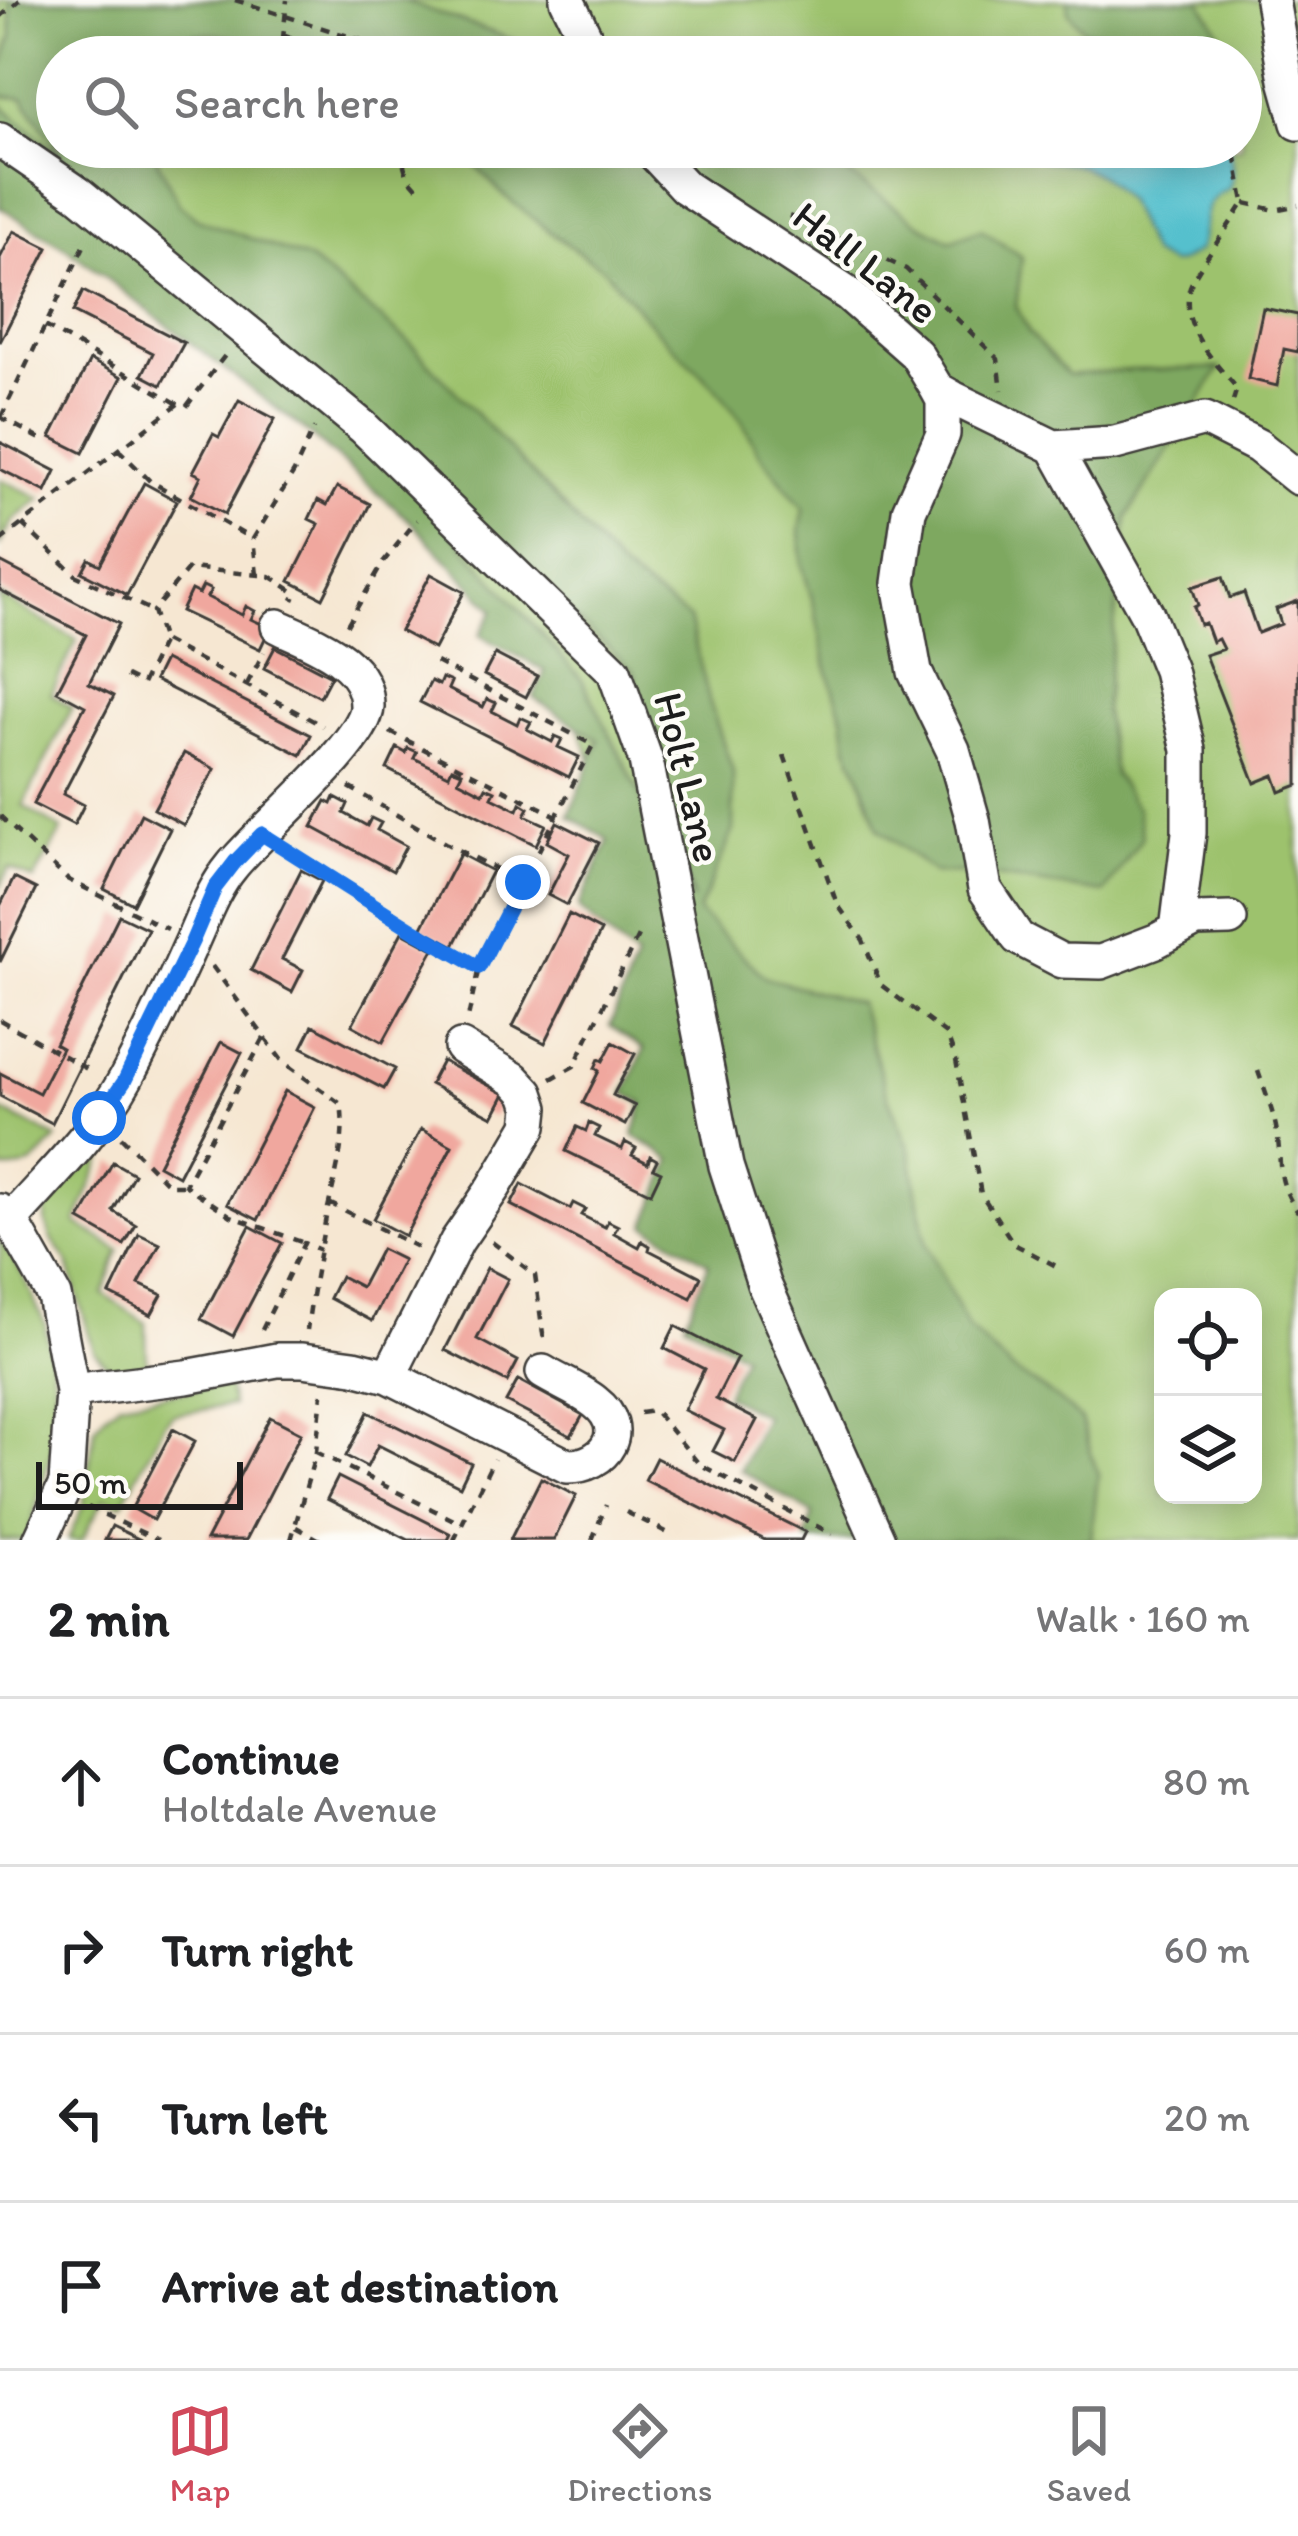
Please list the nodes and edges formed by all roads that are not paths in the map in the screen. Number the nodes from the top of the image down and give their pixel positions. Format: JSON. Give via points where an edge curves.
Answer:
{"nodes":[{"id":1,"x":567,"y":0,"type":"edge"},
{"id":2,"x":1272,"y":0,"type":"edge"},
{"id":3,"x":585,"y":36,"type":"edge"},
{"id":4,"x":1298,"y":123,"type":"edge"},
{"id":5,"x":0,"y":140,"type":"edge"},
{"id":6,"x":36,"y":165,"type":"edge"},
{"id":7,"x":41,"y":168,"type":"edge"},
{"id":8,"x":668,"y":168,"type":"edge"},
{"id":9,"x":937,"y":389,"type":"junction"},
{"id":10,"x":1054,"y":447,"type":"junction"},
{"id":11,"x":1298,"y":478,"type":"edge"},
{"id":12,"x":278,"y":626,"type":"road end"},
{"id":13,"x":1230,"y":920,"type":"dead end"},
{"id":14,"x":1177,"y":930,"type":"junction"},
{"id":15,"x":461,"y":1047,"type":"road end"},
{"id":16,"x":6,"y":1216,"type":"edge"},
{"id":17,"x":546,"y":1374,"type":"road end"},
{"id":18,"x":388,"y":1376,"type":"junction"},
{"id":19,"x":72,"y":1391,"type":"junction"},
{"id":20,"x":40,"y":1540,"type":"edge"},
{"id":21,"x":878,"y":1540,"type":"edge"}],
"edges":[{"from":1,"to":3,"type":"street"},
{"from":2,"to":4,"type":"street"},
{"from":5,"to":6,"type":"street","name":"Holt Lane"},
{"from":7,"to":21,"type":"street","name":"Holt Lane","via":[[363,427],[614,670],[646,761],[726,1166],[764,1284]]},
{"from":8,"to":9,"type":"street","name":"Hall Lane","via":[[848,294],[916,354]]},
{"from":9,"to":10,"type":"street","name":"Hall Lane"},
{"from":9,"to":14,"type":"street","via":[[943,434],[908,511],[899,583],[915,671],[953,750],[985,889],[1018,938],[1062,961],[1101,962]]},
{"from":10,"to":11,"type":"street","via":[[1115,443],[1205,419]]},
{"from":10,"to":14,"type":"street","via":[[1170,670],[1189,750]]},
{"from":12,"to":16,"type":"street","via":[[353,670],[367,711],[215,888],[124,1082],[91,1131]]},
{"from":13,"to":14,"type":"street","via":[[1196,920]]},
{"from":15,"to":18,"type":"street","via":[[527,1093],[530,1126]]},
{"from":16,"to":19,"type":"street","via":[[54,1296]]},
{"from":17,"to":18,"type":"street","via":[[608,1416],[609,1449],[596,1460],[567,1466]]},
{"from":18,"to":19,"type":"street","via":[[314,1362],[245,1365]]},
{"from":19,"to":20,"type":"street","via":[[66,1484]]}]}
